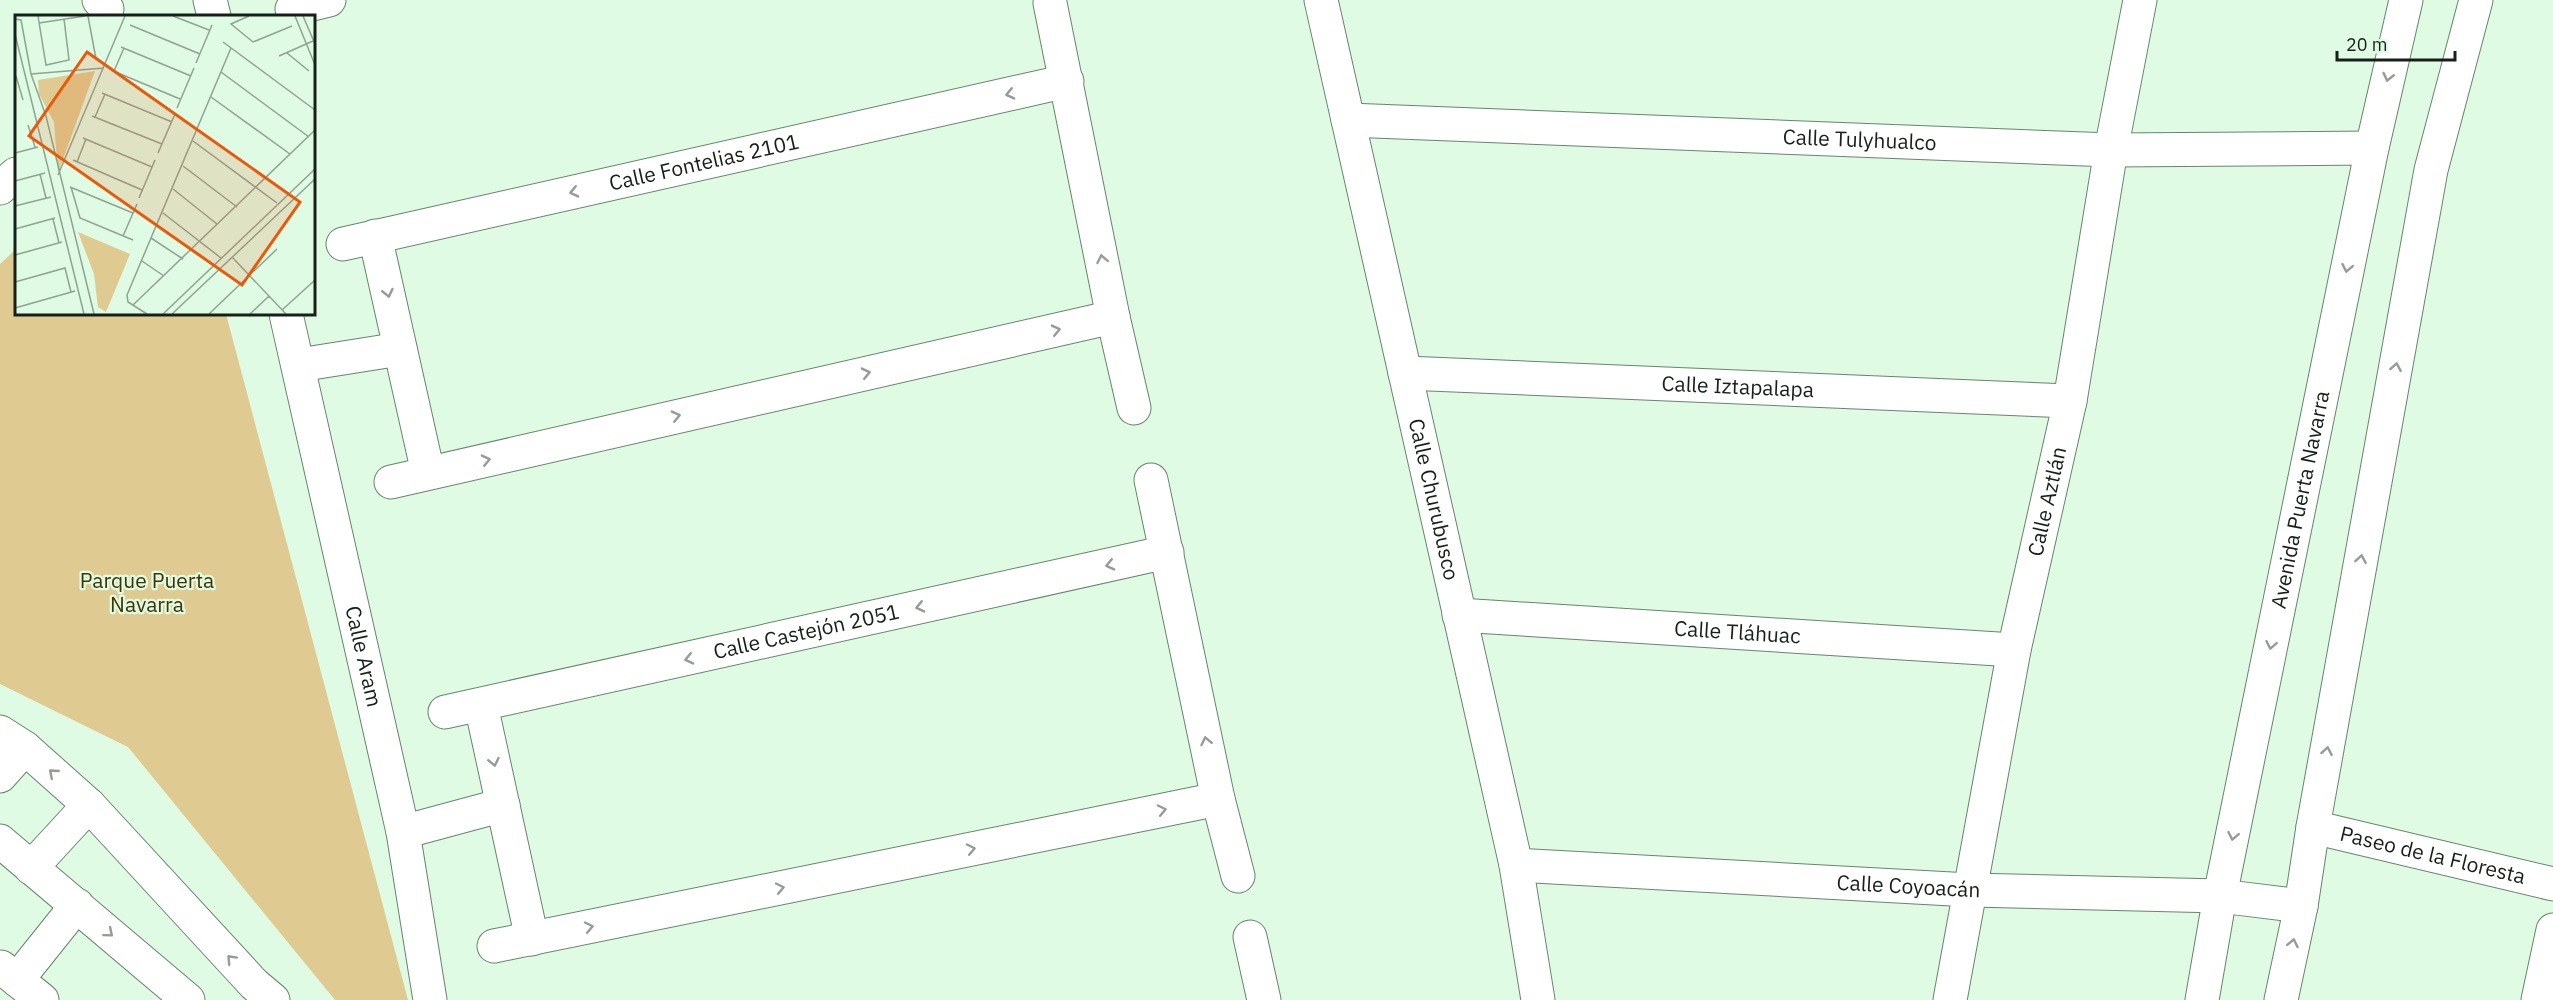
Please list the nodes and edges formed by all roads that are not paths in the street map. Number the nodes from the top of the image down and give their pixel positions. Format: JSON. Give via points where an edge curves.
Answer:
{"nodes":[{"id":1,"x":210,"y":0,"type":"edge"},
{"id":2,"x":1321,"y":0,"type":"edge"},
{"id":3,"x":2140,"y":0,"type":"edge"},
{"id":4,"x":2406,"y":0,"type":"edge"},
{"id":5,"x":2476,"y":0,"type":"edge"},
{"id":6,"x":1050,"y":3,"type":"dead end"},
{"id":7,"x":214,"y":15,"type":"edge"},
{"id":8,"x":1067,"y":81,"type":"junction"},
{"id":9,"x":1348,"y":120,"type":"junction"},
{"id":10,"x":2372,"y":148,"type":"junction"},
{"id":11,"x":2111,"y":150,"type":"junction"},
{"id":12,"x":15,"y":175,"type":"edge"},
{"id":13,"x":0,"y":188,"type":"edge"},
{"id":14,"x":375,"y":236,"type":"junction"},
{"id":15,"x":343,"y":244,"type":"dead end"},
{"id":16,"x":286,"y":315,"type":"edge"},
{"id":17,"x":1113,"y":316,"type":"junction"},
{"id":18,"x":400,"y":349,"type":"junction"},
{"id":19,"x":299,"y":365,"type":"junction"},
{"id":20,"x":1405,"y":373,"type":"junction"},
{"id":21,"x":2070,"y":401,"type":"junction"},
{"id":22,"x":1134,"y":408,"type":"dead end"},
{"id":23,"x":429,"y":473,"type":"junction"},
{"id":24,"x":1151,"y":480,"type":"dead end"},
{"id":25,"x":391,"y":482,"type":"dead end"},
{"id":26,"x":1167,"y":552,"type":"junction"},
{"id":27,"x":1459,"y":615,"type":"junction"},
{"id":28,"x":2014,"y":650,"type":"junction"},
{"id":29,"x":481,"y":705,"type":"junction"},
{"id":30,"x":445,"y":712,"type":"dead end"},
{"id":31,"x":12,"y":740,"type":"edge"},
{"id":32,"x":0,"y":776,"type":"edge"},
{"id":33,"x":1218,"y":799,"type":"junction"},
{"id":34,"x":89,"y":805,"type":"junction"},
{"id":35,"x":503,"y":805,"type":"junction"},
{"id":36,"x":2313,"y":827,"type":"junction"},
{"id":37,"x":403,"y":832,"type":"junction"},
{"id":38,"x":0,"y":842,"type":"edge"},
{"id":39,"x":1516,"y":865,"type":"junction"},
{"id":40,"x":31,"y":868,"type":"junction"},
{"id":41,"x":1238,"y":876,"type":"dead end"},
{"id":42,"x":2553,"y":884,"type":"edge"},
{"id":43,"x":1970,"y":890,"type":"junction"},
{"id":44,"x":2220,"y":896,"type":"junction"},
{"id":45,"x":77,"y":905,"type":"junction"},
{"id":46,"x":2301,"y":906,"type":"junction"},
{"id":47,"x":2553,"y":930,"type":"edge"},
{"id":48,"x":1250,"y":937,"type":"dead end"},
{"id":49,"x":532,"y":939,"type":"junction"},
{"id":50,"x":494,"y":946,"type":"dead end"},
{"id":51,"x":20,"y":982,"type":"edge"},
{"id":52,"x":188,"y":1000,"type":"edge"},
{"id":53,"x":273,"y":1000,"type":"edge"},
{"id":54,"x":430,"y":1000,"type":"edge"},
{"id":55,"x":1264,"y":1000,"type":"edge"},
{"id":56,"x":1538,"y":1000,"type":"edge"},
{"id":57,"x":1950,"y":1000,"type":"edge"},
{"id":58,"x":2202,"y":1000,"type":"edge"},
{"id":59,"x":2281,"y":1000,"type":"edge"},
{"id":60,"x":2538,"y":1000,"type":"edge"}],
"edges":[{"from":1,"to":7,"type":"street"},
{"from":2,"to":9,"type":"street","name":"Calle Churubusco"},
{"from":3,"to":11,"type":"street","name":"Calle Aztlán"},
{"from":4,"to":10,"type":"street","name":"Avenida Puerta Navarra","one_way":true},
{"from":36,"to":5,"type":"street","one_way":true,"via":[[2431,170]]},
{"from":6,"to":8,"type":"street"},
{"from":8,"to":14,"type":"street","name":"Calle Fontelias 2101","one_way":true},
{"from":17,"to":8,"type":"street","one_way":true},
{"from":9,"to":11,"type":"street","name":"Calle Tulyhualco"},
{"from":9,"to":20,"type":"street","name":"Calle Churubusco"},
{"from":10,"to":11,"type":"street","name":"Calle Tulyhualco"},
{"from":10,"to":44,"type":"street","name":"Avenida Puerta Navarra","one_way":true},
{"from":11,"to":21,"type":"street","name":"Calle Aztlán"},
{"from":12,"to":13,"type":"street"},
{"from":14,"to":15,"type":"street","name":"Calle Fontelias 2101"},
{"from":14,"to":18,"type":"street","one_way":true},
{"from":16,"to":19,"type":"street","name":"Calle Aram"},
{"from":17,"to":22,"type":"street"},
{"from":23,"to":17,"type":"street","one_way":true},
{"from":18,"to":19,"type":"street"},
{"from":18,"to":23,"type":"street"},
{"from":19,"to":37,"type":"street","name":"Calle Aram"},
{"from":20,"to":21,"type":"street","name":"Calle Iztapalapa"},
{"from":20,"to":27,"type":"street","name":"Calle Churubusco"},
{"from":21,"to":28,"type":"street","name":"Calle Aztlán"},
{"from":23,"to":25,"type":"street"},
{"from":24,"to":26,"type":"street"},
{"from":26,"to":29,"type":"street","name":"Calle Castejón 2051","one_way":true},
{"from":33,"to":26,"type":"street","one_way":true},
{"from":27,"to":28,"type":"street","name":"Calle Tláhuac"},
{"from":27,"to":39,"type":"street","name":"Calle Churubusco"},
{"from":28,"to":43,"type":"street","name":"Calle Aztlán"},
{"from":29,"to":30,"type":"street","name":"Calle Castejón 2051"},
{"from":29,"to":35,"type":"street","one_way":true},
{"from":31,"to":32,"type":"street"},
{"from":34,"to":31,"type":"street","one_way":true},
{"from":33,"to":41,"type":"street"},
{"from":49,"to":33,"type":"street","one_way":true},
{"from":34,"to":40,"type":"street"},
{"from":53,"to":34,"type":"street","one_way":true},
{"from":35,"to":37,"type":"street"},
{"from":35,"to":49,"type":"street"},
{"from":36,"to":42,"type":"street","name":"Paseo de la Floresta"},
{"from":36,"to":46,"type":"street"},
{"from":37,"to":54,"type":"street","name":"Calle Aram"},
{"from":38,"to":40,"type":"street"},
{"from":39,"to":43,"type":"street","name":"Calle Coyoacán"},
{"from":39,"to":56,"type":"street","name":"Calle Churubusco"},
{"from":40,"to":45,"type":"street"},
{"from":43,"to":44,"type":"street","name":"Calle Coyoacán"},
{"from":43,"to":57,"type":"street","name":"Calle Aztlán"},
{"from":44,"to":46,"type":"street","name":"Calle Coyoacán"},
{"from":44,"to":58,"type":"street","name":"Avenida Puerta Navarra"},
{"from":45,"to":51,"type":"street"},
{"from":45,"to":52,"type":"street","one_way":true},
{"from":59,"to":46,"type":"street","one_way":true},
{"from":47,"to":60,"type":"street"},
{"from":48,"to":55,"type":"street"},
{"from":49,"to":50,"type":"street"}]}
